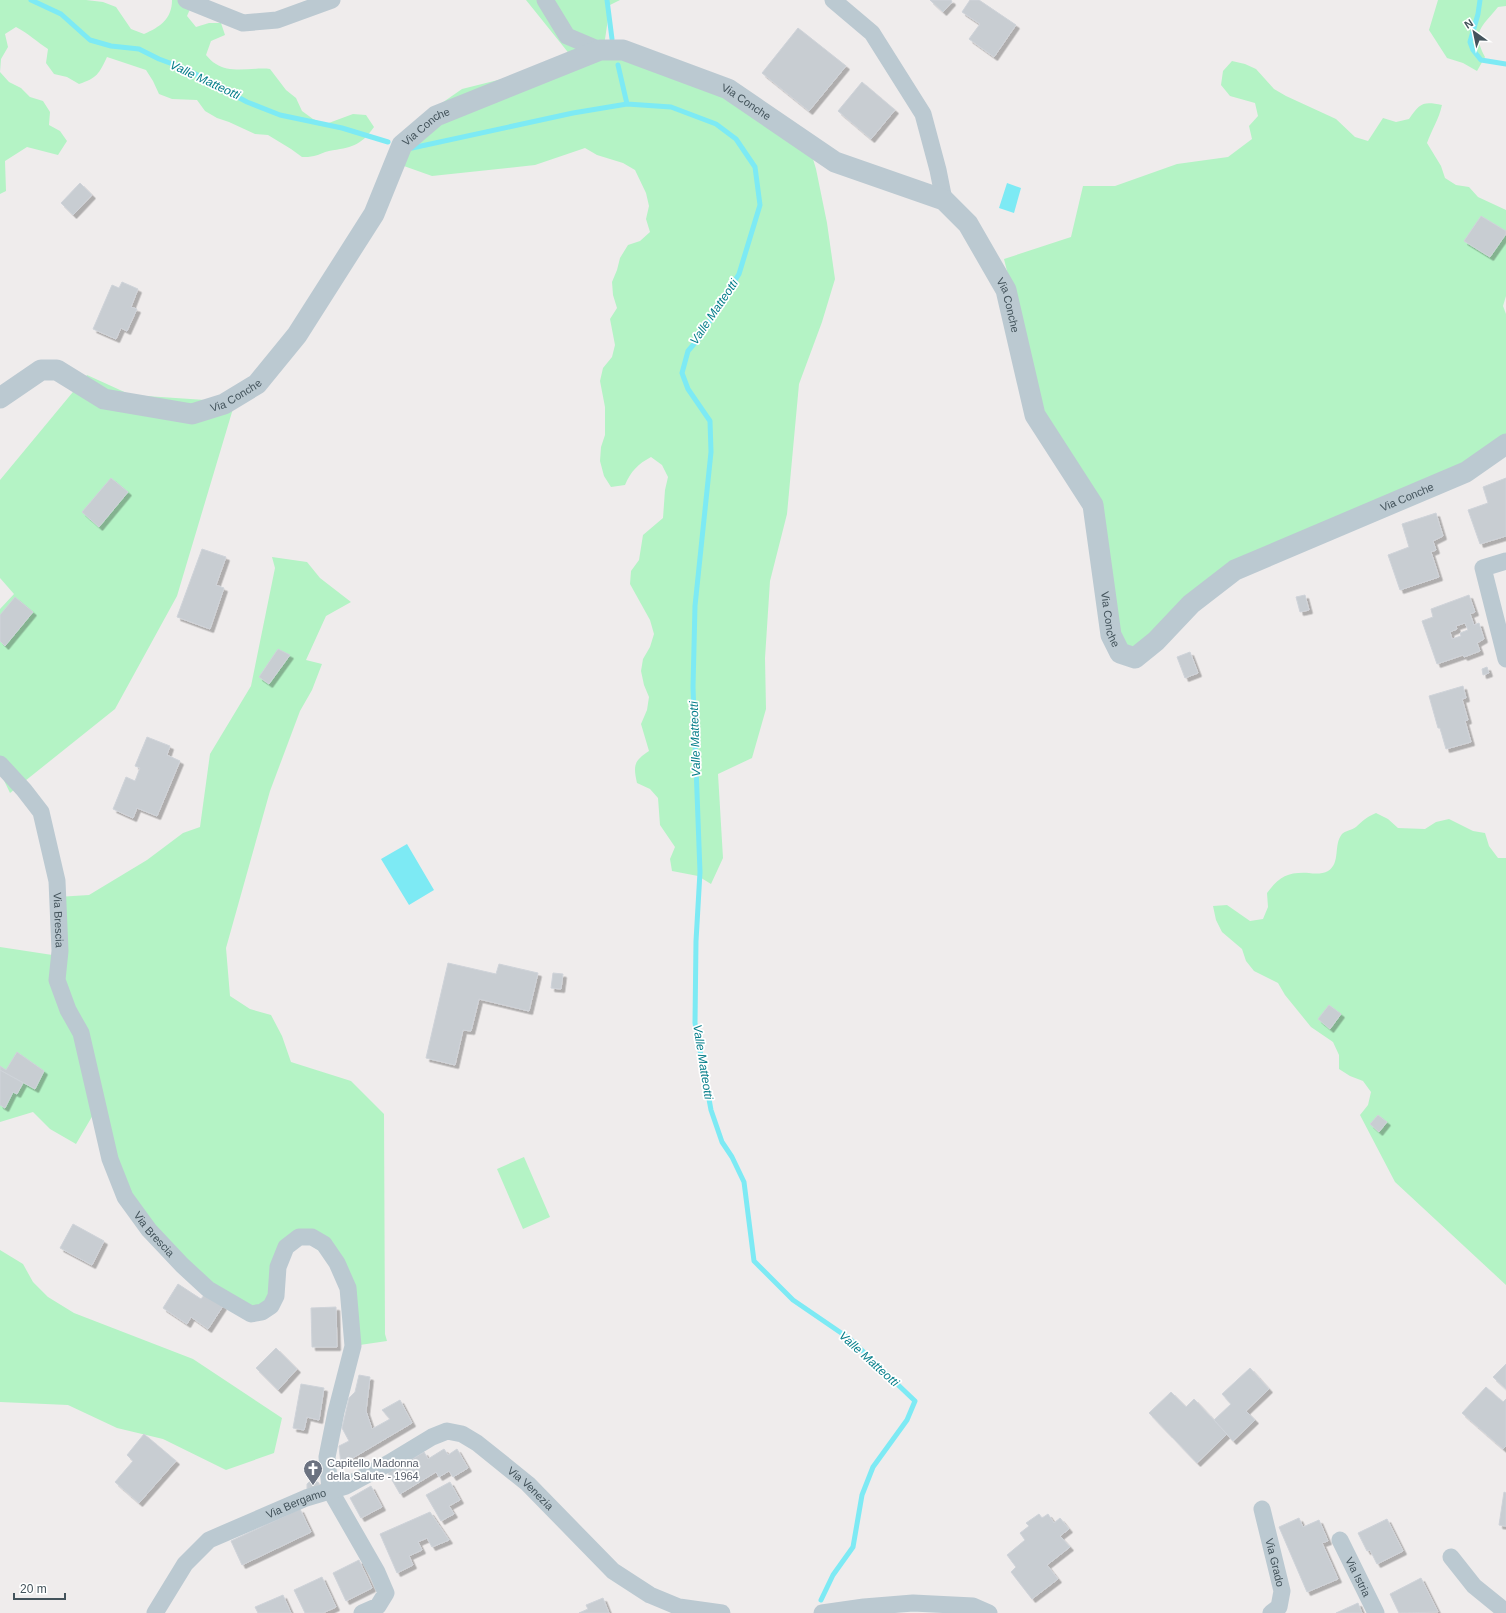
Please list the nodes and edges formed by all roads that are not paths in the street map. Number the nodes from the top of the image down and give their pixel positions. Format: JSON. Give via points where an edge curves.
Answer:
{"nodes":[{"id":1,"x":186,"y":0,"type":"edge"},
{"id":2,"x":332,"y":0,"type":"edge"},
{"id":3,"x":545,"y":0,"type":"edge"},
{"id":4,"x":833,"y":0,"type":"edge"},
{"id":5,"x":600,"y":50,"type":"junction"},
{"id":6,"x":944,"y":200,"type":"junction"},
{"id":7,"x":0,"y":398,"type":"edge"},
{"id":8,"x":1506,"y":444,"type":"edge"},
{"id":9,"x":1506,"y":561,"type":"edge"},
{"id":10,"x":1506,"y":659,"type":"edge"},
{"id":11,"x":0,"y":764,"type":"edge"},
{"id":12,"x":330,"y":1490,"type":"junction"},
{"id":13,"x":1262,"y":1509,"type":"dead end"},
{"id":14,"x":1340,"y":1540,"type":"dead end"},
{"id":15,"x":1451,"y":1558,"type":"dead end"},
{"id":16,"x":677,"y":1610,"type":"edge"},
{"id":17,"x":1506,"y":1612,"type":"edge"},
{"id":18,"x":155,"y":1613,"type":"edge"},
{"id":19,"x":362,"y":1613,"type":"edge"},
{"id":20,"x":722,"y":1613,"type":"edge"},
{"id":21,"x":822,"y":1613,"type":"edge"},
{"id":22,"x":989,"y":1613,"type":"edge"},
{"id":23,"x":1271,"y":1613,"type":"edge"},
{"id":24,"x":1376,"y":1613,"type":"edge"}],
"edges":[{"from":1,"to":2,"type":"street","via":[[243,23],[277,20]]},
{"from":3,"to":5,"type":"street","via":[[567,36]]},
{"from":4,"to":6,"type":"street","via":[[872,33],[923,114]]},
{"from":5,"to":6,"type":"street","name":"Via Conche","via":[[623,50],[728,89],[835,162]]},
{"from":5,"to":7,"type":"street","name":"Via Conche","via":[[436,116],[402,145],[374,214],[297,335],[257,384],[224,404],[192,414],[104,399],[57,370],[41,370]]},
{"from":6,"to":8,"type":"street","name":"Via Conche","via":[[968,224],[1006,290],[1035,415],[1093,505],[1111,635],[1120,653],[1135,658],[1156,641],[1191,604],[1235,570],[1466,472]]},
{"from":9,"to":10,"type":"street","via":[[1483,568]]},
{"from":11,"to":12,"type":"street","name":"Via Brescia","via":[[41,812],[58,881],[60,951],[57,980],[68,1010],[81,1033],[110,1159],[125,1197],[150,1230],[182,1265],[208,1289],[251,1314],[262,1312],[272,1306],[276,1296],[278,1267],[286,1247],[299,1237],[312,1237],[324,1244],[337,1263],[348,1288],[353,1346],[327,1457]]},
{"from":12,"to":16,"type":"street","name":"Via Venezia","via":[[346,1486],[389,1464],[432,1437],[447,1431],[462,1434],[528,1484],[613,1571]]},
{"from":12,"to":18,"type":"street","name":"Via Bergamo","via":[[209,1540],[185,1564]]},
{"from":12,"to":19,"type":"street","name":"Via Bergamo","via":[[377,1572],[386,1593],[378,1606]]},
{"from":13,"to":23,"type":"street","name":"Via Grado","via":[[1282,1591],[1279,1607]]},
{"from":14,"to":24,"type":"street","name":"Via Istria"},
{"from":15,"to":17,"type":"street","via":[[1474,1586]]},
{"from":16,"to":20,"type":"street","name":"Via Venezia"},
{"from":21,"to":22,"type":"street","via":[[913,1603],[973,1606]]}]}
